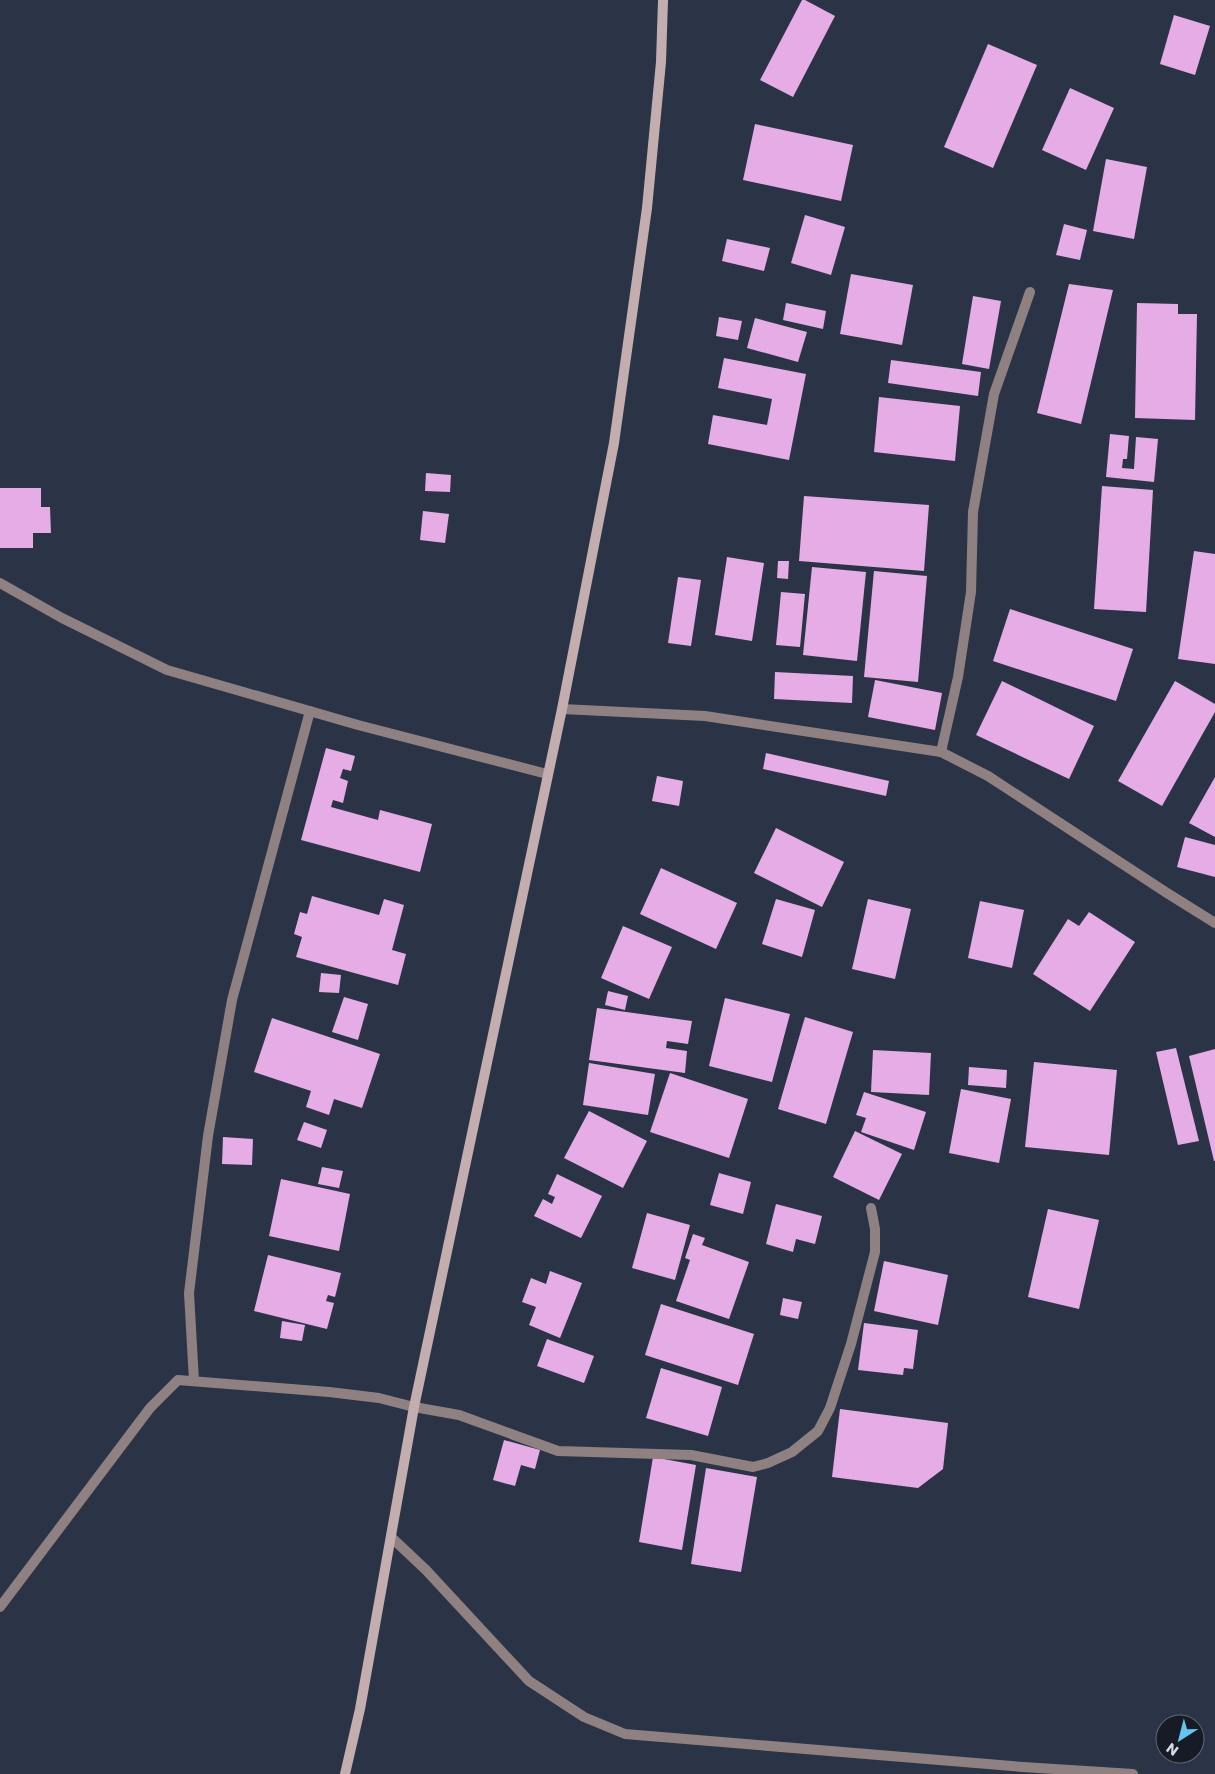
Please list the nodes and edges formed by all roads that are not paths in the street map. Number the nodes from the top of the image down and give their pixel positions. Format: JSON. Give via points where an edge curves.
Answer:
{"nodes":[{"id":1,"x":662,"y":0,"type":"edge"},
{"id":2,"x":1030,"y":292,"type":"dead end"},
{"id":3,"x":0,"y":583,"type":"edge"},
{"id":4,"x":562,"y":709,"type":"junction"},
{"id":5,"x":310,"y":711,"type":"junction"},
{"id":6,"x":941,"y":752,"type":"junction"},
{"id":7,"x":548,"y":774,"type":"junction"},
{"id":8,"x":1215,"y":923,"type":"edge"},
{"id":9,"x":871,"y":1208,"type":"dead end"},
{"id":10,"x":194,"y":1381,"type":"junction"},
{"id":11,"x":414,"y":1407,"type":"junction"},
{"id":12,"x":391,"y":1537,"type":"junction"},
{"id":13,"x":0,"y":1607,"type":"edge"},
{"id":14,"x":345,"y":1774,"type":"edge"},
{"id":15,"x":1133,"y":1774,"type":"edge"}],
"edges":[{"from":1,"to":4,"type":"main road","via":[[661,62],[646,208],[614,444]]},
{"from":2,"to":6,"type":"street","via":[[994,394],[973,512],[971,592],[958,676]]},
{"from":3,"to":5,"type":"street","via":[[167,670]]},
{"from":4,"to":6,"type":"street","via":[[705,716]]},
{"from":4,"to":7,"type":"main road"},
{"from":5,"to":7,"type":"street"},
{"from":5,"to":10,"type":"street","via":[[232,1000],[208,1136],[189,1293]]},
{"from":6,"to":8,"type":"street","via":[[988,776]]},
{"from":7,"to":11,"type":"main road"},
{"from":9,"to":11,"type":"street","via":[[875,1252],[830,1408],[818,1431],[792,1452],[768,1463],[753,1467],[691,1455],[558,1451],[459,1414]]},
{"from":10,"to":11,"type":"street","via":[[329,1392],[379,1398]]},
{"from":10,"to":13,"type":"street","via":[[178,1380],[150,1408]]},
{"from":11,"to":12,"type":"main road"},
{"from":12,"to":14,"type":"main road"},
{"from":12,"to":15,"type":"street","via":[[529,1681],[584,1717],[625,1734]]}]}
